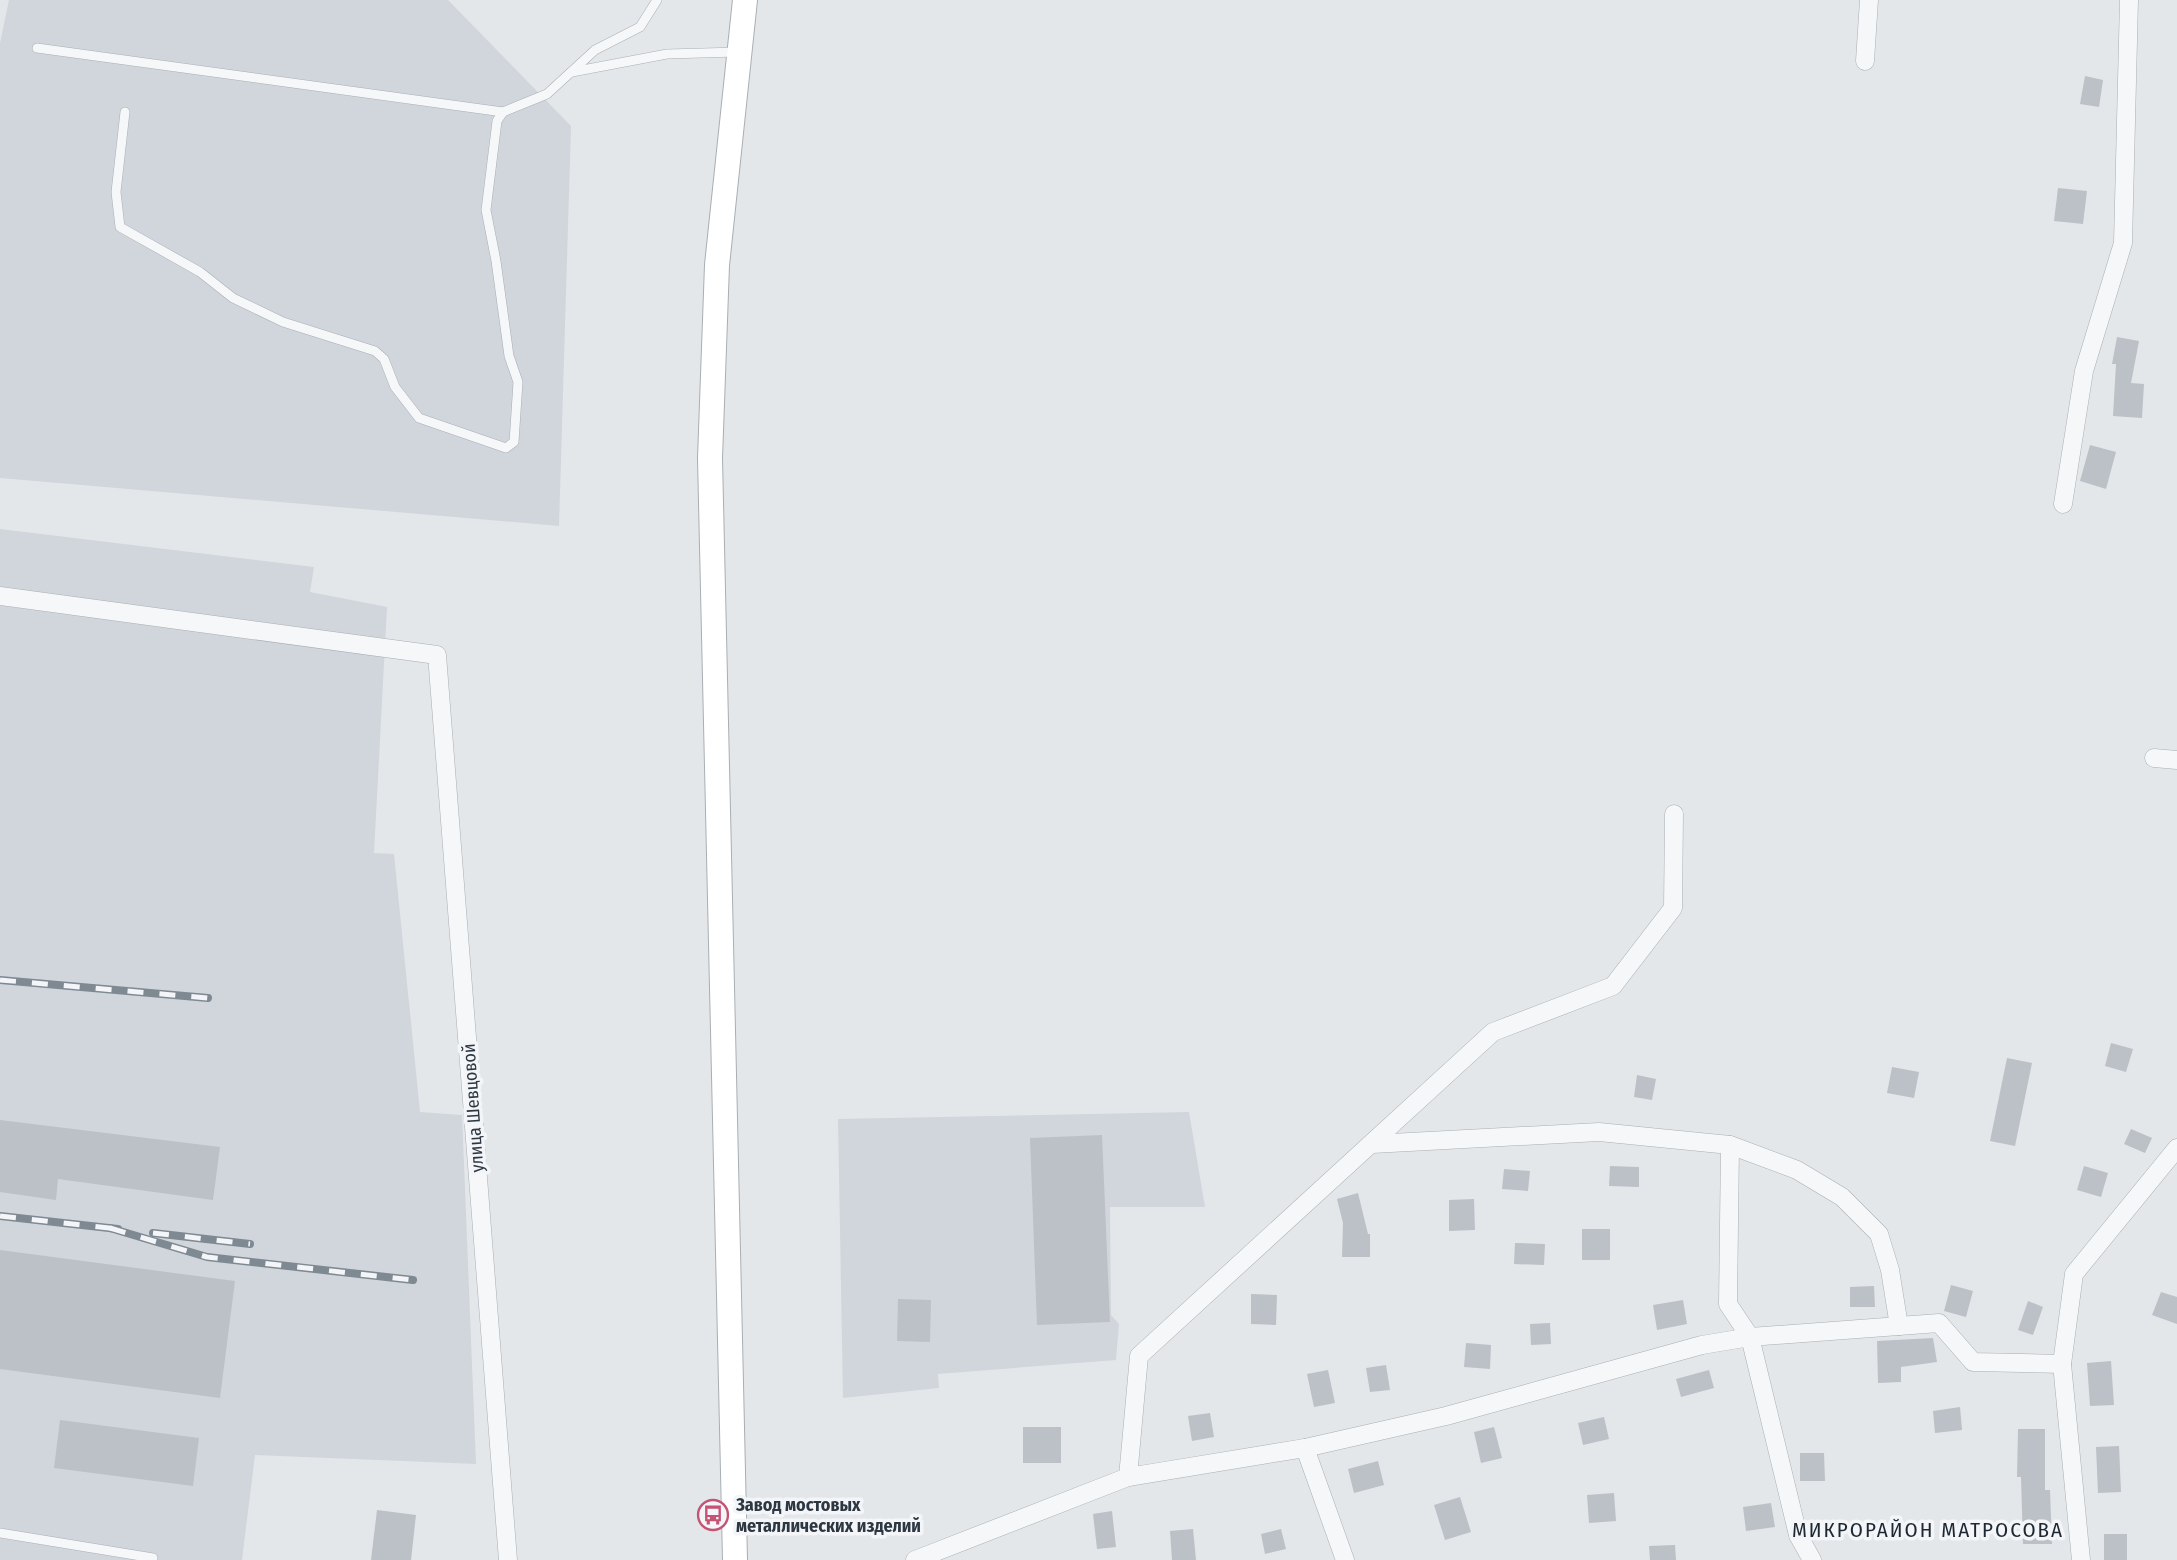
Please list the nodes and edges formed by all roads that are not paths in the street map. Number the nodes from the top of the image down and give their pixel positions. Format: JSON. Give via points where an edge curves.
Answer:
{"nodes":[{"id":1,"x":657,"y":0,"type":"edge"},
{"id":2,"x":745,"y":0,"type":"edge"},
{"id":3,"x":1869,"y":0,"type":"edge"},
{"id":4,"x":2129,"y":0,"type":"edge"},
{"id":5,"x":37,"y":48,"type":"dead end"},
{"id":6,"x":740,"y":52,"type":"junction"},
{"id":7,"x":1865,"y":61,"type":"dead end"},
{"id":8,"x":570,"y":72,"type":"junction"},
{"id":9,"x":125,"y":112,"type":"dead end"},
{"id":10,"x":503,"y":112,"type":"junction"},
{"id":11,"x":2063,"y":504,"type":"dead end"},
{"id":12,"x":0,"y":596,"type":"edge"},
{"id":13,"x":2154,"y":758,"type":"dead end"},
{"id":14,"x":2177,"y":760,"type":"edge"},
{"id":15,"x":1674,"y":814,"type":"dead end"},
{"id":16,"x":1371,"y":1144,"type":"junction"},
{"id":17,"x":1730,"y":1145,"type":"junction"},
{"id":18,"x":2177,"y":1148,"type":"edge"},
{"id":19,"x":1899,"y":1326,"type":"junction"},
{"id":20,"x":1749,"y":1337,"type":"junction"},
{"id":21,"x":2062,"y":1364,"type":"junction"},
{"id":22,"x":1305,"y":1448,"type":"junction"},
{"id":23,"x":1128,"y":1478,"type":"junction"},
{"id":24,"x":0,"y":1533,"type":"edge"},
{"id":25,"x":153,"y":1558,"type":"dead end"},
{"id":26,"x":508,"y":1560,"type":"edge"},
{"id":27,"x":735,"y":1560,"type":"edge"},
{"id":28,"x":915,"y":1560,"type":"edge"},
{"id":29,"x":1345,"y":1560,"type":"edge"},
{"id":30,"x":1812,"y":1560,"type":"edge"},
{"id":31,"x":2081,"y":1560,"type":"edge"}],
"edges":[{"from":1,"to":8,"type":"lane","via":[[640,27],[595,50]]},
{"from":2,"to":6,"type":"main road"},
{"from":3,"to":7,"type":"street"},
{"from":4,"to":11,"type":"street","via":[[2123,243],[2084,371]]},
{"from":5,"to":10,"type":"lane"},
{"from":6,"to":8,"type":"lane","via":[[667,54]]},
{"from":6,"to":27,"type":"main road","via":[[717,265],[710,458]]},
{"from":8,"to":10,"type":"lane","via":[[547,94]]},
{"from":9,"to":10,"type":"lane","via":[[116,192],[120,227],[200,272],[233,298],[283,322],[375,351],[419,418],[506,448],[514,442],[517,382],[486,210],[497,121]]},
{"from":12,"to":26,"type":"street","name":"улица Шевцовой","via":[[437,655]]},
{"from":13,"to":14,"type":"street"},
{"from":15,"to":16,"type":"street","via":[[1673,908],[1613,986],[1493,1032]]},
{"from":16,"to":17,"type":"street","via":[[1600,1132]]},
{"from":16,"to":23,"type":"street","via":[[1139,1356]]},
{"from":17,"to":19,"type":"street","via":[[1797,1170],[1842,1197],[1879,1234],[1891,1270]]},
{"from":17,"to":20,"type":"street","via":[[1728,1304]]},
{"from":18,"to":21,"type":"street","via":[[2074,1274]]},
{"from":19,"to":20,"type":"street"},
{"from":19,"to":21,"type":"street","via":[[1939,1323],[1973,1362]]},
{"from":20,"to":22,"type":"street","via":[[1702,1345],[1446,1416]]},
{"from":20,"to":30,"type":"street","via":[[1798,1535]]},
{"from":21,"to":31,"type":"street"},
{"from":22,"to":23,"type":"street"},
{"from":22,"to":29,"type":"street"},
{"from":23,"to":28,"type":"street"},
{"from":24,"to":25,"type":"lane"}]}
